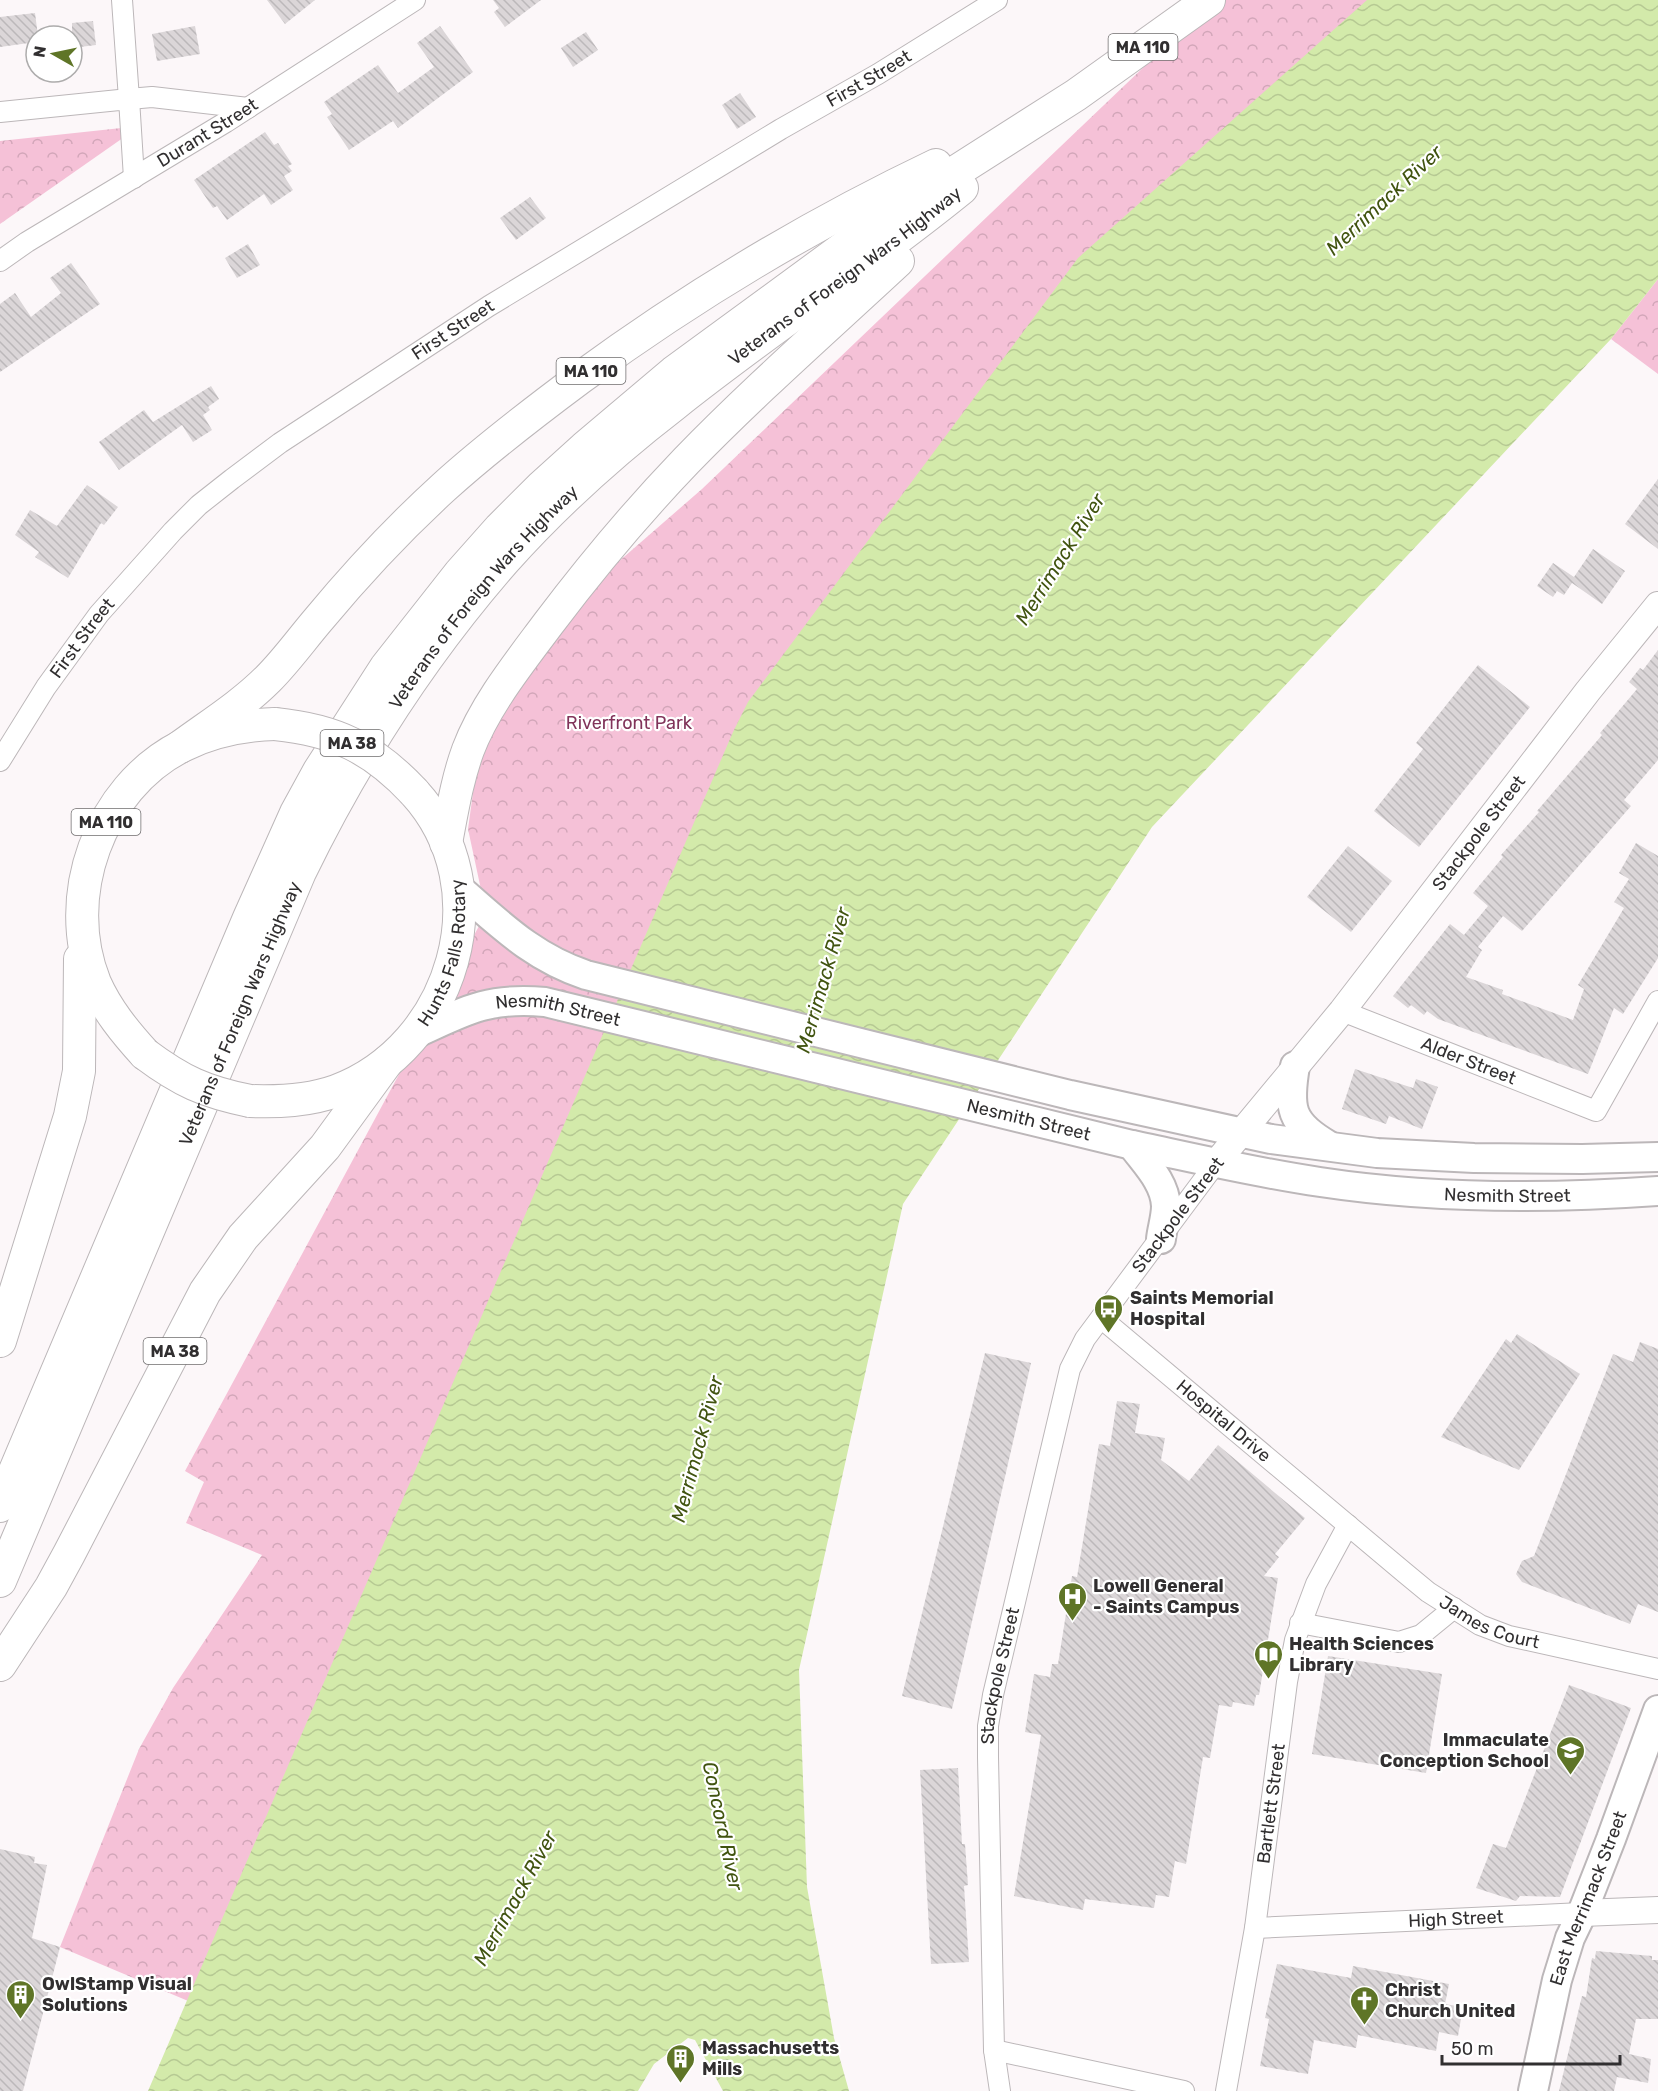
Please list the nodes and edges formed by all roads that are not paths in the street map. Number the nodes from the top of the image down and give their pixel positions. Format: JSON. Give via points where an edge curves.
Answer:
{"nodes":[{"id":1,"x":122,"y":0,"type":"edge"},
{"id":2,"x":415,"y":0,"type":"edge"},
{"id":3,"x":997,"y":0,"type":"edge"},
{"id":4,"x":1209,"y":0,"type":"edge"},
{"id":5,"x":1076,"y":95,"type":"junction"},
{"id":6,"x":129,"y":99,"type":"junction"},
{"id":7,"x":248,"y":108,"type":"junction"},
{"id":8,"x":0,"y":112,"type":"edge"},
{"id":9,"x":134,"y":178,"type":"junction"},
{"id":10,"x":0,"y":261,"type":"edge"},
{"id":11,"x":1658,"y":604,"type":"edge"},
{"id":12,"x":180,"y":747,"type":"junction"},
{"id":13,"x":3,"y":750,"type":"edge"},
{"id":14,"x":446,"y":843,"type":"junction"},
{"id":15,"x":458,"y":888,"type":"junction"},
{"id":16,"x":83,"y":925,"type":"junction"},
{"id":17,"x":1658,"y":1001,"type":"edge"},
{"id":18,"x":1342,"y":1011,"type":"junction"},
{"id":19,"x":415,"y":1034,"type":"junction"},
{"id":20,"x":387,"y":1062,"type":"junction"},
{"id":21,"x":1295,"y":1066,"type":"junction"},
{"id":22,"x":1242,"y":1132,"type":"junction"},
{"id":23,"x":1132,"y":1145,"type":"junction"},
{"id":24,"x":1332,"y":1148,"type":"junction"},
{"id":25,"x":1658,"y":1157,"type":"edge"},
{"id":26,"x":1216,"y":1163,"type":"junction"},
{"id":27,"x":1658,"y":1191,"type":"edge"},
{"id":28,"x":1161,"y":1239,"type":"junction"},
{"id":29,"x":1101,"y":1318,"type":"junction"},
{"id":30,"x":0,"y":1341,"type":"edge"},
{"id":31,"x":0,"y":1506,"type":"edge"},
{"id":32,"x":1348,"y":1525,"type":"junction"},
{"id":33,"x":0,"y":1581,"type":"edge"},
{"id":34,"x":1454,"y":1608,"type":"junction"},
{"id":35,"x":1300,"y":1623,"type":"junction"},
{"id":36,"x":0,"y":1665,"type":"edge"},
{"id":37,"x":1658,"y":1669,"type":"edge"},
{"id":38,"x":1658,"y":1710,"type":"edge"},
{"id":39,"x":1658,"y":1910,"type":"edge"},
{"id":40,"x":1582,"y":1913,"type":"junction"},
{"id":41,"x":1255,"y":1928,"type":"junction"},
{"id":42,"x":994,"y":2050,"type":"junction"},
{"id":43,"x":1000,"y":2091,"type":"edge"},
{"id":44,"x":1184,"y":2091,"type":"edge"},
{"id":45,"x":1226,"y":2091,"type":"edge"},
{"id":46,"x":1533,"y":2091,"type":"edge"}],
"edges":[{"from":1,"to":6,"type":"street"},
{"from":2,"to":7,"type":"street","name":"Durant Street"},
{"from":3,"to":13,"type":"street","name":"First Street","via":[[499,300],[240,473],[173,531],[99,614]]},
{"from":4,"to":5,"type":"main road","name":"Veterans of Foreign Wars Highway","number":"MA 110"},
{"from":5,"to":12,"type":"main road","number":"MA 110","via":[[815,226],[706,291],[590,371],[445,486],[367,564],[267,681]]},
{"from":5,"to":14,"type":"main road","number":"MA 110","via":[[742,405],[686,461],[604,554],[535,641],[485,716],[468,750]]},
{"from":5,"to":31,"type":"main road","name":"Veterans of Foreign Wars Highway","via":[[891,213],[628,410],[500,528],[399,651],[319,771],[276,856]]},
{"from":5,"to":33,"type":"main road","name":"Veterans of Foreign Wars Highway","via":[[909,231],[675,403],[599,467],[504,561],[435,647],[340,794],[300,872]]},
{"from":6,"to":7,"type":"street","via":[[152,97]]},
{"from":6,"to":8,"type":"street"},
{"from":6,"to":9,"type":"street"},
{"from":7,"to":9,"type":"street","name":"Durant Street"},
{"from":9,"to":10,"type":"street","name":"Durant Street"},
{"from":11,"to":18,"type":"street","name":"Stackpole Street"},
{"from":12,"to":14,"type":"main road","name":"Hunts Falls Rotary","number":"MA 38","bridge":true,"via":[[226,729],[250,725],[302,727],[346,740],[394,770],[435,821]]},
{"from":12,"to":16,"type":"main road","name":"Hunts Falls Rotary","number":"MA 110","via":[[138,779],[106,822],[87,872]]},
{"from":14,"to":15,"type":"main road","name":"Hunts Falls Rotary","number":"MA 110"},
{"from":15,"to":19,"type":"main road","name":"Hunts Falls Rotary","via":[[458,933],[451,965],[440,997]]},
{"from":15,"to":22,"type":"main road","name":"Nesmith Street","via":[[537,954],[586,975],[1070,1095]]},
{"from":16,"to":20,"type":"main road","name":"Hunts Falls Rotary","number":"MA 110","bridge":true,"via":[[95,982],[108,1008],[145,1054],[193,1085],[250,1101],[279,1102],[327,1093]]},
{"from":16,"to":30,"type":"main road","via":[[75,1093]]},
{"from":17,"to":18,"type":"street","name":"Alder Street","via":[[1596,1111]]},
{"from":18,"to":21,"type":"street","name":"Stackpole Street"},
{"from":19,"to":20,"type":"main road","name":"Hunts Falls Rotary","number":"MA 110"},
{"from":19,"to":23,"type":"main road","name":"Nesmith Street","via":[[472,1007],[520,999],[571,1007]]},
{"from":20,"to":36,"type":"main road","number":"MA 38","via":[[324,1147],[243,1237],[218,1271],[51,1587]]},
{"from":21,"to":22,"type":"street","name":"Stackpole Street"},
{"from":21,"to":24,"type":"main road","via":[[1291,1094],[1294,1113],[1309,1134]]},
{"from":22,"to":24,"type":"main road","name":"Nesmith Street"},
{"from":22,"to":26,"type":"street","name":"Stackpole Street"},
{"from":23,"to":26,"type":"main road","name":"Nesmith Street"},
{"from":23,"to":28,"type":"main road","via":[[1159,1181],[1164,1195]]},
{"from":24,"to":25,"type":"main road","name":"Nesmith Street","via":[[1474,1158]]},
{"from":26,"to":27,"type":"main road","name":"Nesmith Street","via":[[1322,1182],[1455,1195],[1583,1196]]},
{"from":26,"to":28,"type":"street","name":"Stackpole Street"},
{"from":28,"to":29,"type":"street","name":"Stackpole Street"},
{"from":29,"to":32,"type":"street","name":"Hospital Drive"},
{"from":29,"to":42,"type":"street","name":"Stackpole Street","via":[[1070,1370],[993,1695],[988,1757]]},
{"from":32,"to":34,"type":"street","name":"James Court","via":[[1420,1586]]},
{"from":32,"to":35,"type":"street","name":"Bartlett Street"},
{"from":34,"to":35,"type":"street","via":[[1421,1635],[1399,1642]]},
{"from":34,"to":37,"type":"street","name":"James Court","via":[[1480,1625],[1509,1636]]},
{"from":35,"to":41,"type":"street","name":"Bartlett Street","via":[[1287,1682]]},
{"from":38,"to":40,"type":"main road","name":"East Merrimack Street"},
{"from":39,"to":40,"type":"street","name":"High Street"},
{"from":40,"to":41,"type":"street","name":"High Street"},
{"from":40,"to":46,"type":"main road","name":"East Merrimack Street","via":[[1557,1980]]},
{"from":41,"to":45,"type":"street","name":"Bartlett Street"},
{"from":42,"to":43,"type":"street","name":"Stackpole Street"},
{"from":42,"to":44,"type":"street"}]}
